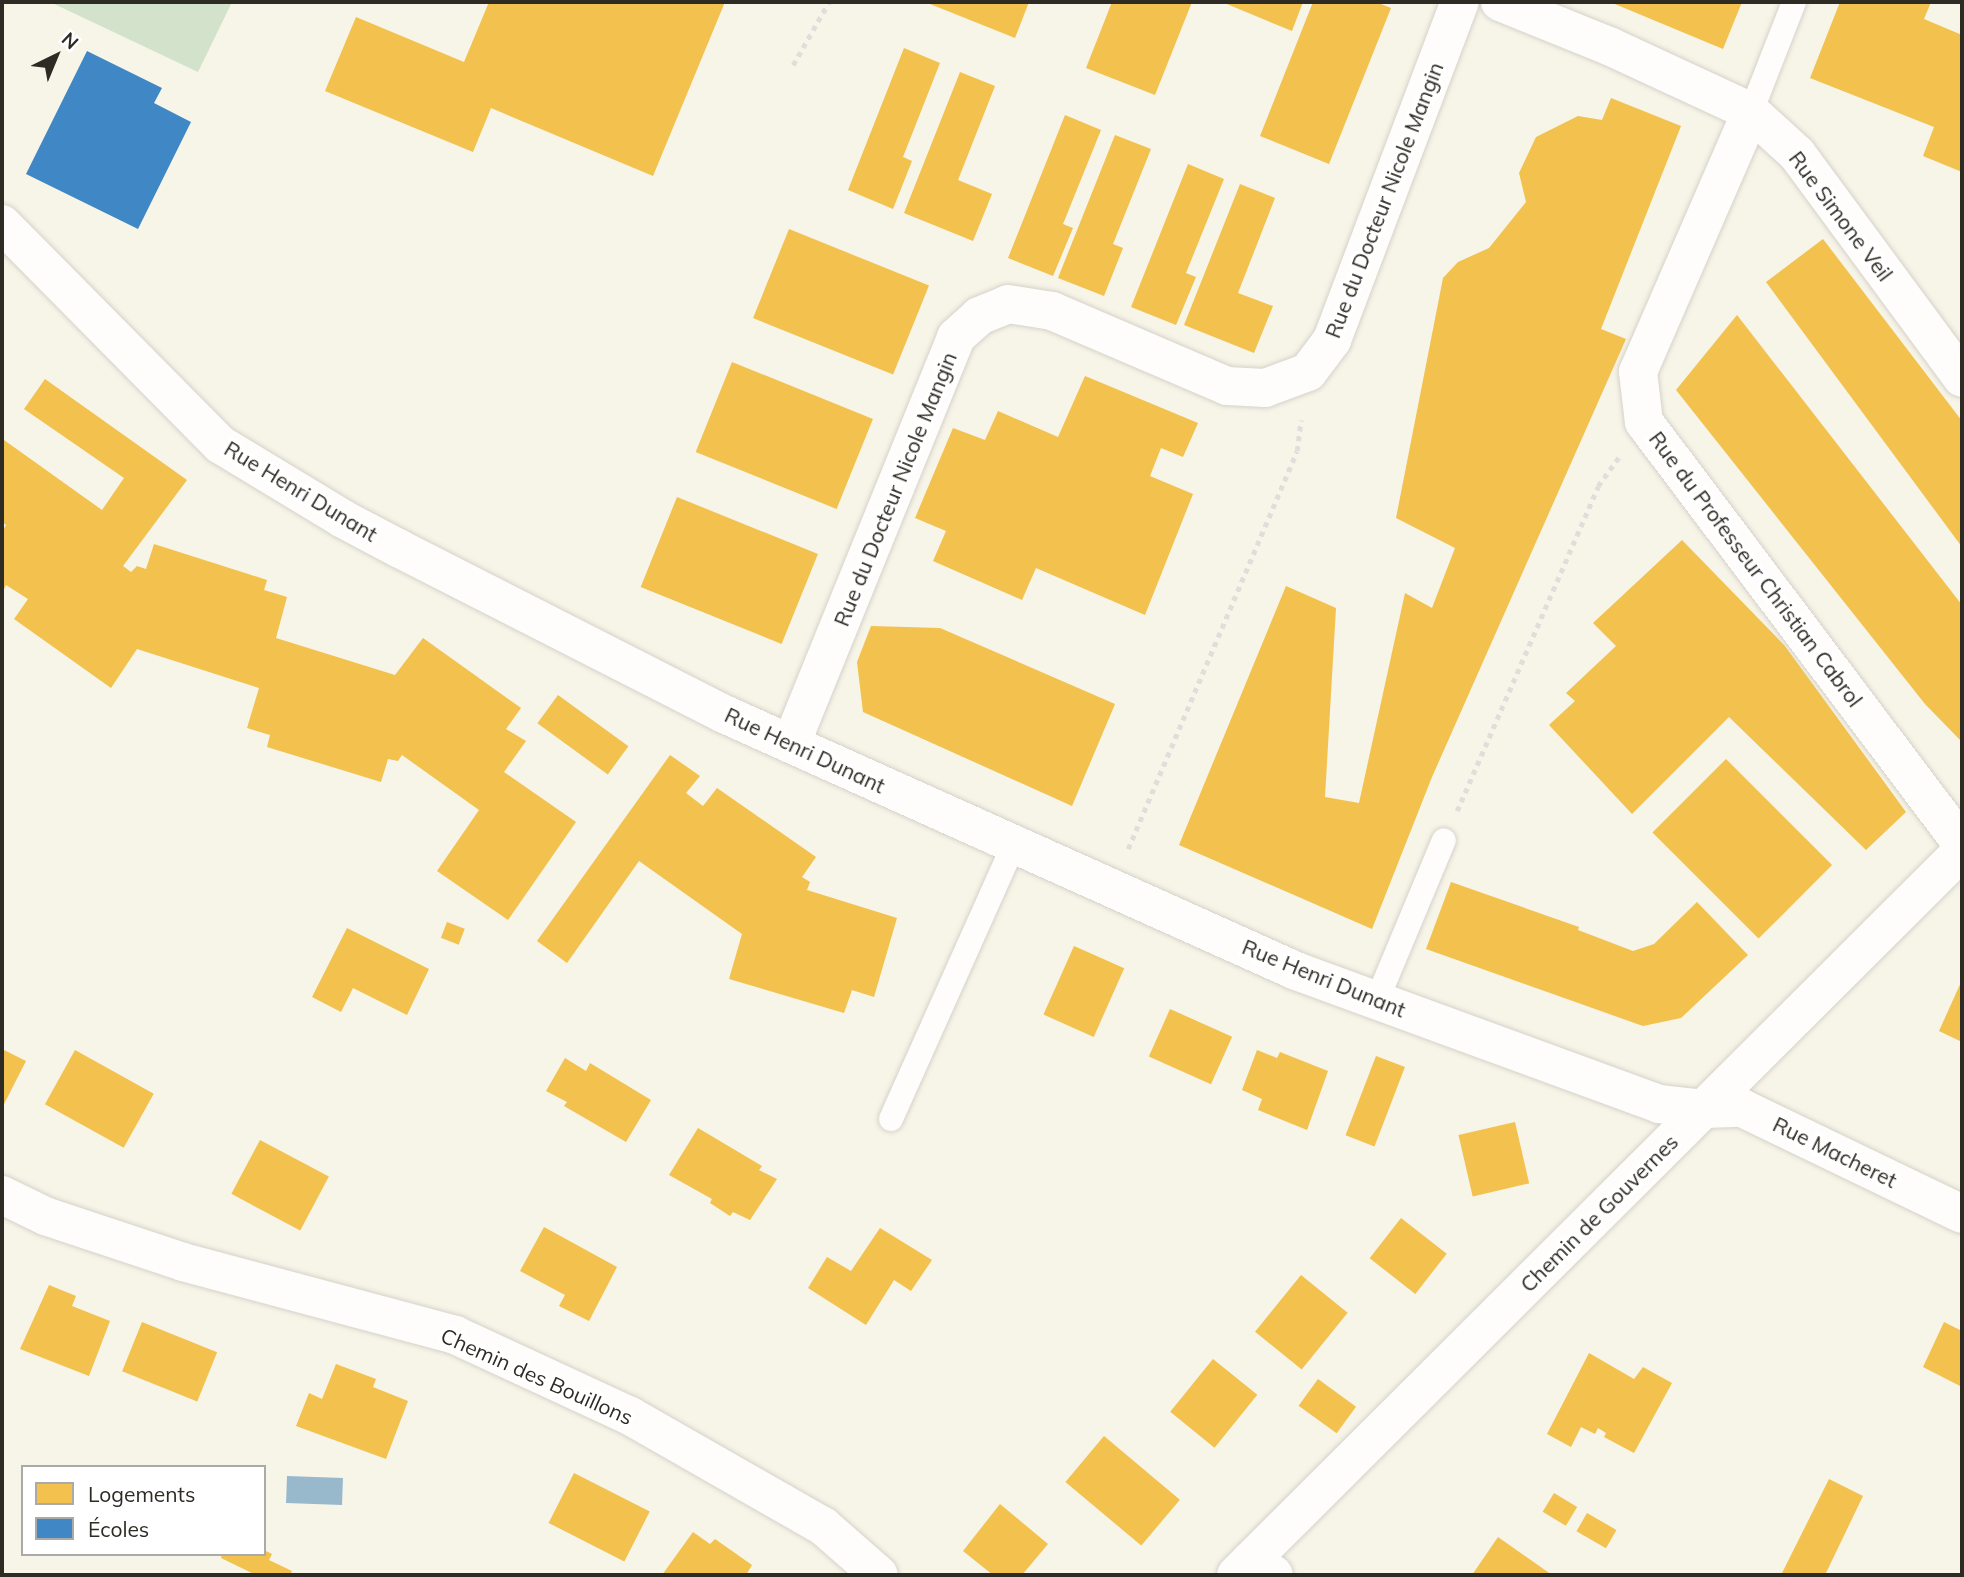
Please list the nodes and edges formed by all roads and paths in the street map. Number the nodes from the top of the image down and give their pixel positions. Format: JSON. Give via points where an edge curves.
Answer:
{"nodes":[{"id":1,"x":829,"y":2,"type":"edge"},
{"id":2,"x":1461,"y":2,"type":"edge"},
{"id":3,"x":1500,"y":2,"type":"edge"},
{"id":4,"x":1794,"y":2,"type":"edge"},
{"id":5,"x":793,"y":65,"type":"dead end"},
{"id":6,"x":1751,"y":112,"type":"junction"},
{"id":7,"x":2,"y":224,"type":"edge"},
{"id":8,"x":1307,"y":372,"type":"junction"},
{"id":9,"x":1962,"y":379,"type":"edge"},
{"id":10,"x":1644,"y":422,"type":"junction"},
{"id":11,"x":791,"y":744,"type":"junction"},
{"id":12,"x":1444,"y":840,"type":"joint"},
{"id":13,"x":1962,"y":844,"type":"edge"},
{"id":14,"x":1013,"y":846,"type":"junction"},
{"id":15,"x":1962,"y":851,"type":"edge"},
{"id":16,"x":1109,"y":888,"type":"junction"},
{"id":17,"x":1377,"y":1000,"type":"junction"},
{"id":18,"x":1704,"y":1109,"type":"junction"},
{"id":19,"x":891,"y":1119,"type":"dead end"},
{"id":20,"x":2,"y":1195,"type":"edge"},
{"id":21,"x":1962,"y":1214,"type":"edge"},
{"id":22,"x":1254,"y":1570,"type":"edge"},
{"id":23,"x":879,"y":1575,"type":"edge"}],
"edges":[{"from":1,"to":5,"type":"path"},
{"from":2,"to":8,"type":"street","name":"Rue du Docteur Nicole Mangin","via":[[1332,340]]},
{"from":3,"to":6,"type":"street","name":"Rue Simone Veil"},
{"from":4,"to":6,"type":"lane","name":"Rue du Professeur Christian Cabrol"},
{"from":6,"to":9,"type":"street","name":"Rue Simone Veil","via":[[1797,153]]},
{"from":6,"to":10,"type":"street","name":"Rue du Professeur Christian Cabrol","via":[[1638,372]]},
{"from":7,"to":11,"type":"street","name":"Rue Henri Dunant","via":[[221,445],[354,525]]},
{"from":8,"to":11,"type":"street","name":"Rue du Docteur Nicole Mangin","via":[[1265,388],[1227,386],[1052,311],[1008,304],[979,316],[956,337]]},
{"from":8,"to":16,"type":"path","via":[[1297,451]]},
{"from":10,"to":12,"type":"path","via":[[1598,486]]},
{"from":10,"to":13,"type":"street","name":"Rue du Professeur Christian Cabrol"},
{"from":11,"to":14,"type":"street","name":"Rue Henri Dunant"},
{"from":12,"to":17,"type":"lane"},
{"from":14,"to":16,"type":"street","name":"Rue Henri Dunant"},
{"from":14,"to":19,"type":"lane"},
{"from":15,"to":18,"type":"street","name":"Chemin de Gouvernes"},
{"from":16,"to":17,"type":"street","name":"Rue Henri Dunant","via":[[1296,971]]},
{"from":17,"to":18,"type":"street","name":"Rue Henri Dunant","via":[[1659,1104]]},
{"from":18,"to":21,"type":"street","name":"Rue Macheret","via":[[1742,1108]]},
{"from":18,"to":22,"type":"street","name":"Chemin de Gouvernes"},
{"from":20,"to":23,"type":"street","name":"Chemin des Bouillons","via":[[45,1216],[183,1262],[455,1335],[630,1416],[823,1526]]}]}
